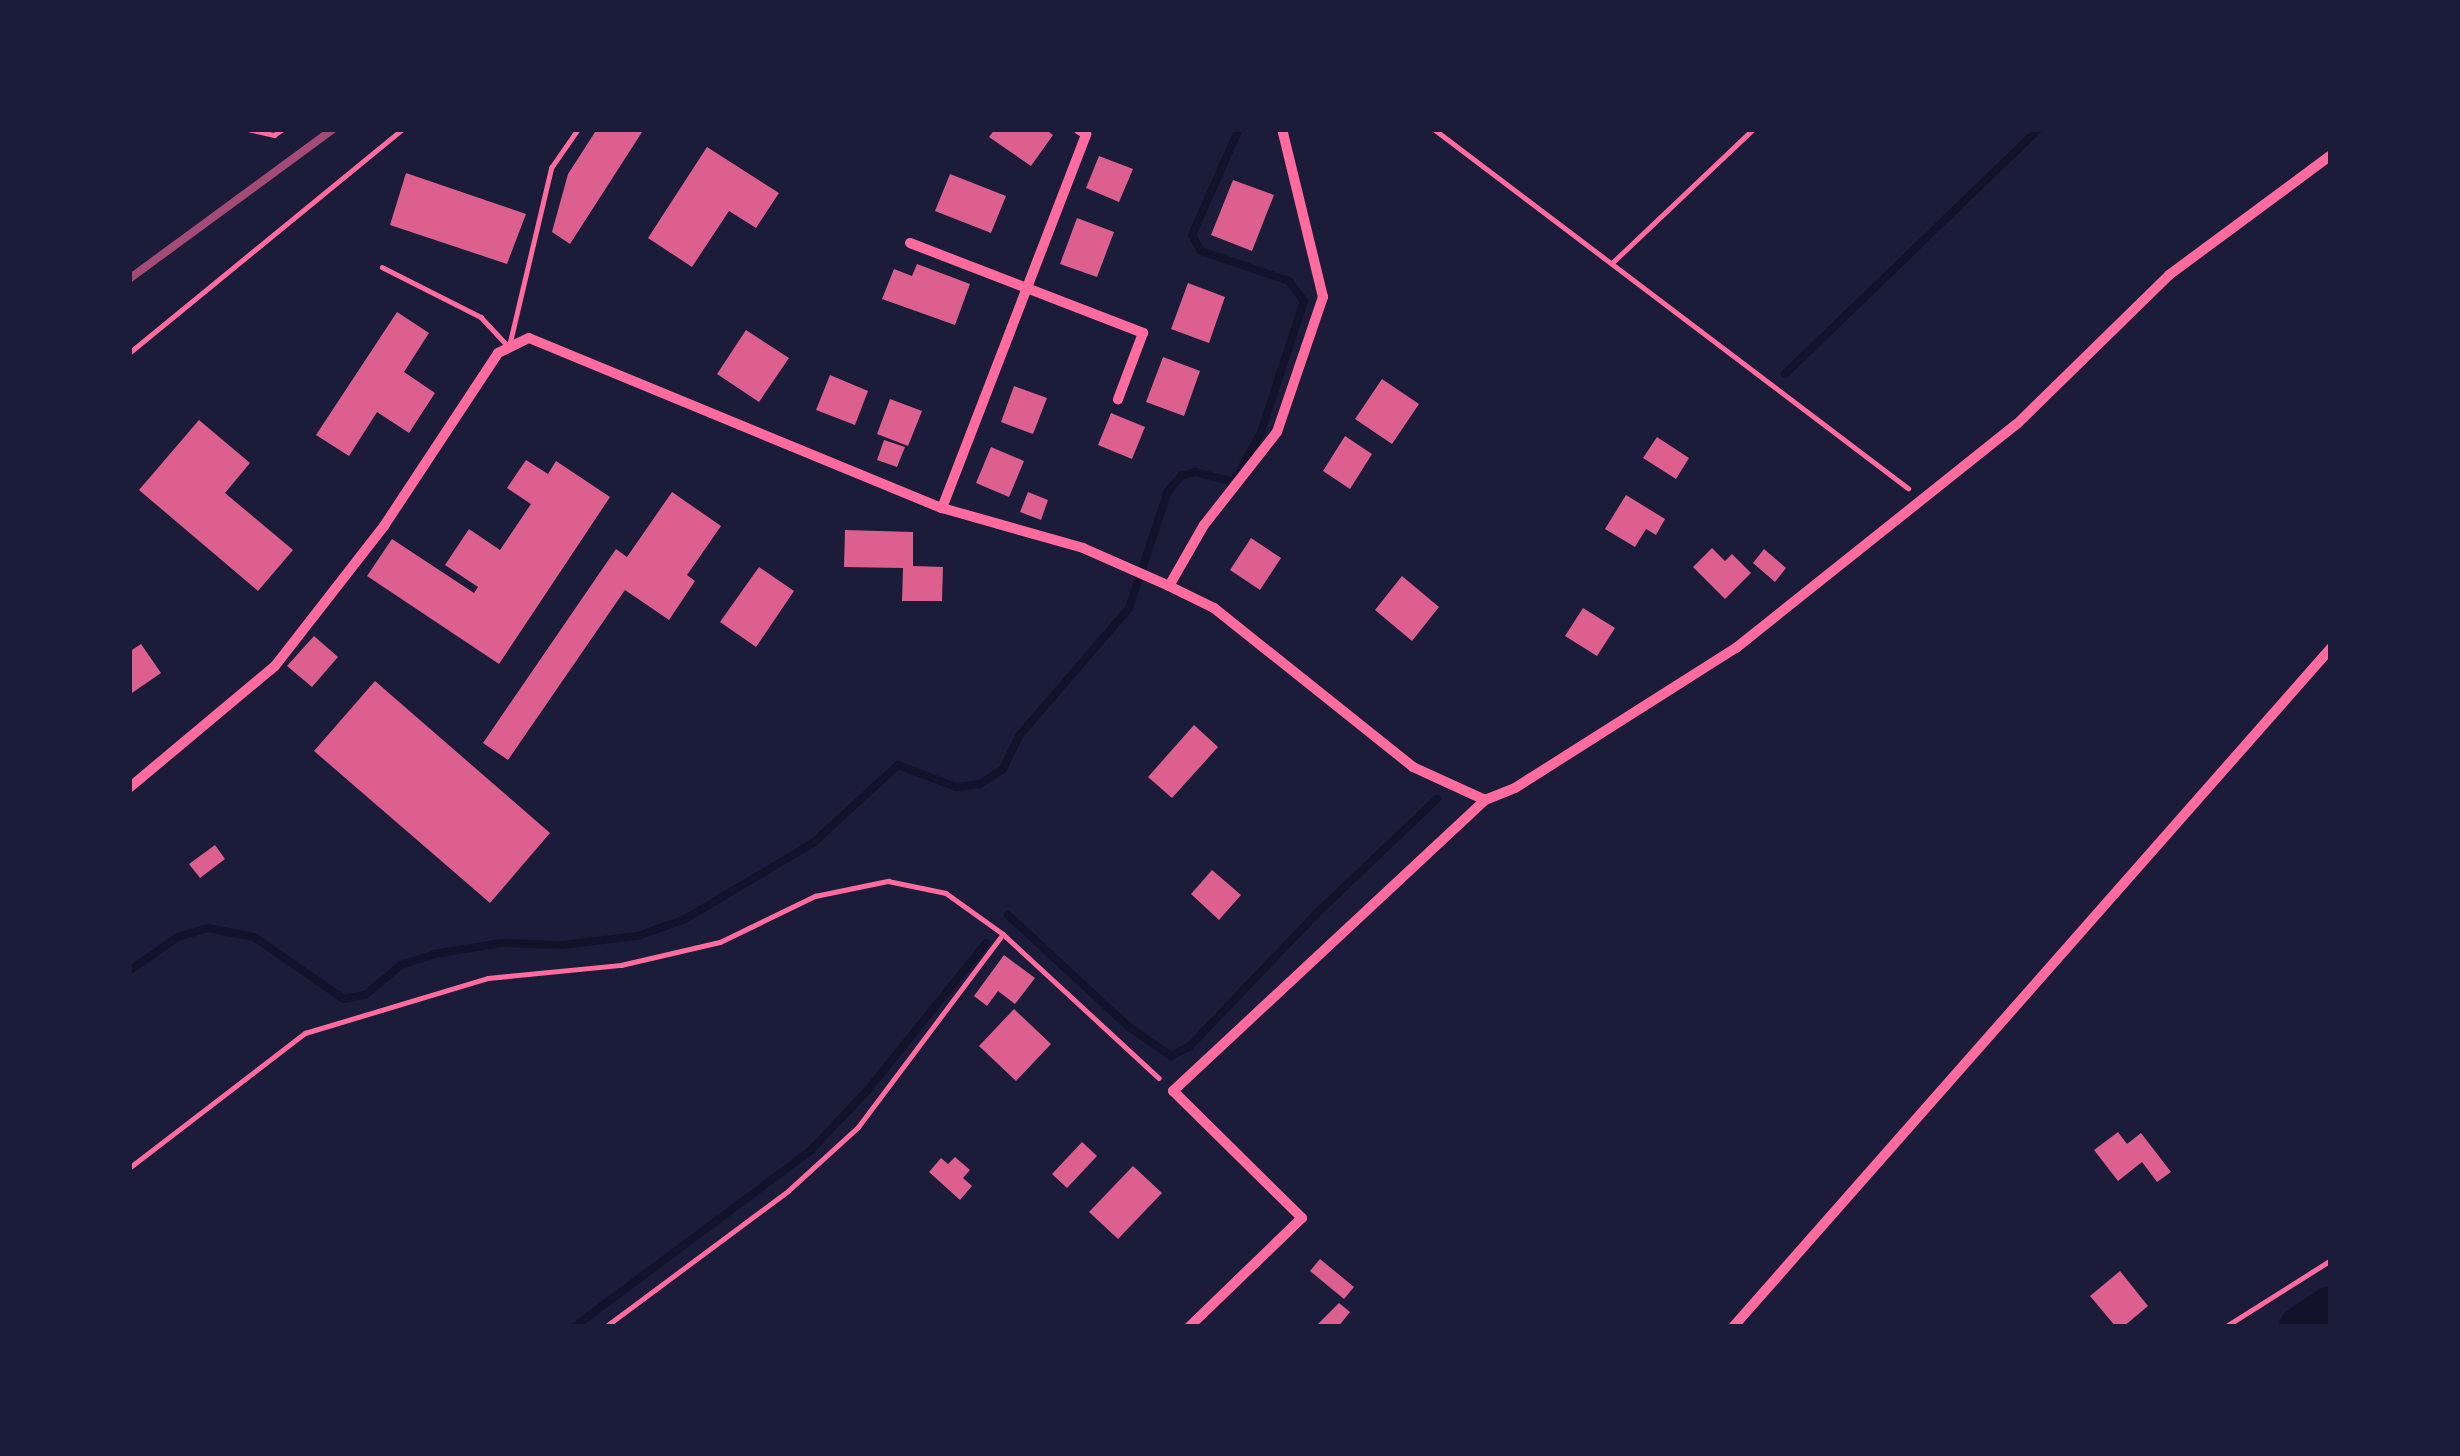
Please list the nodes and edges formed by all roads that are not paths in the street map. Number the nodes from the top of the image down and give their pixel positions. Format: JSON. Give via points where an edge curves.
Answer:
{"nodes":[{"id":1,"x":578,"y":129,"type":"edge"},
{"id":2,"x":1078,"y":129,"type":"edge"},
{"id":3,"x":1282,"y":129,"type":"edge"},
{"id":4,"x":2331,"y":155,"type":"edge"},
{"id":5,"x":910,"y":244,"type":"dead end"},
{"id":6,"x":382,"y":267,"type":"dead end"},
{"id":7,"x":1027,"y":289,"type":"junction"},
{"id":8,"x":509,"y":347,"type":"junction"},
{"id":9,"x":1118,"y":399,"type":"dead end"},
{"id":10,"x":942,"y":508,"type":"junction"},
{"id":11,"x":1169,"y":586,"type":"junction"},
{"id":12,"x":2331,"y":648,"type":"edge"},
{"id":13,"x":129,"y":788,"type":"edge"},
{"id":14,"x":1485,"y":800,"type":"junction"},
{"id":15,"x":1189,"y":1327,"type":"edge"},
{"id":16,"x":1733,"y":1327,"type":"edge"}],
"edges":[{"from":1,"to":8,"type":"lane","via":[[551,168]]},
{"from":2,"to":7,"type":"street","via":[[1086,134]]},
{"from":3,"to":11,"type":"street","via":[[1323,297],[1277,432],[1204,525]]},
{"from":4,"to":14,"type":"street","via":[[2169,275],[2017,424],[1736,649]]},
{"from":5,"to":7,"type":"street"},
{"from":6,"to":8,"type":"lane","via":[[481,316]]},
{"from":7,"to":9,"type":"street","via":[[1143,333]]},
{"from":7,"to":10,"type":"street"},
{"from":8,"to":10,"type":"street","via":[[529,338],[575,354]]},
{"from":8,"to":13,"type":"street","via":[[275,666]]},
{"from":10,"to":11,"type":"street","via":[[1083,548]]},
{"from":11,"to":14,"type":"street","via":[[1214,608],[1413,767]]},
{"from":12,"to":16,"type":"street"},
{"from":14,"to":15,"type":"street","via":[[1173,1091],[1302,1218]]}]}
